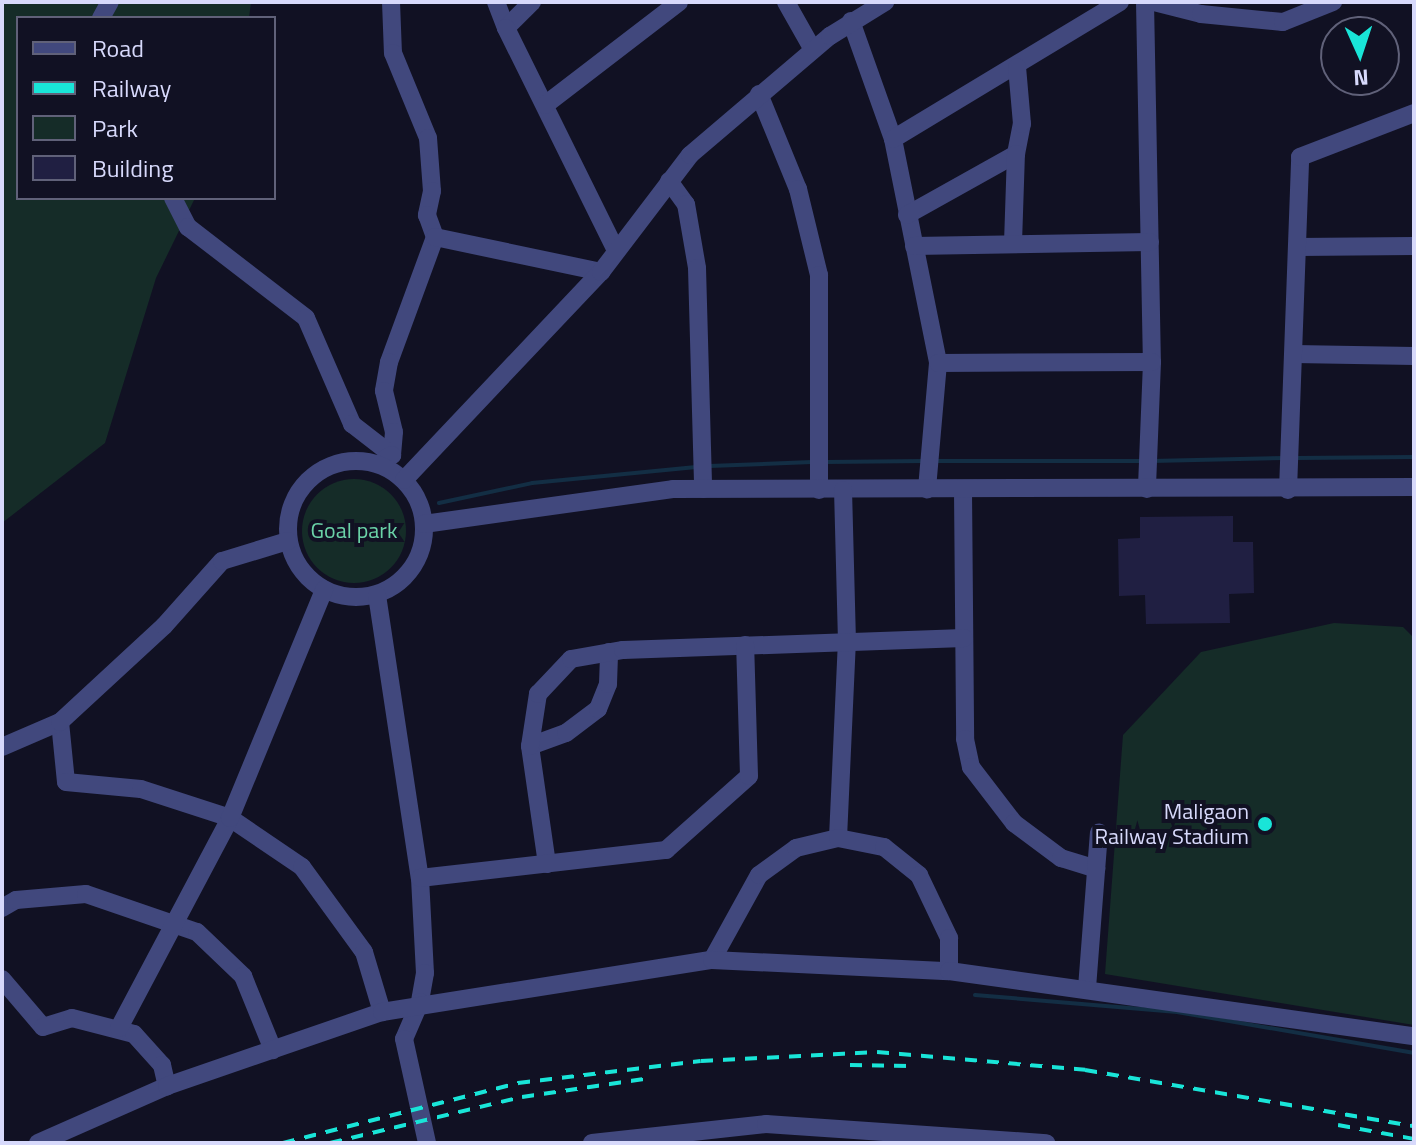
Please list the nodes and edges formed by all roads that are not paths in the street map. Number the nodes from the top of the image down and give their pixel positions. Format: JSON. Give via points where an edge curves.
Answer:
{"nodes":[{"id":1,"x":391,"y":2,"type":"edge"},
{"id":2,"x":496,"y":2,"type":"edge"},
{"id":3,"x":532,"y":2,"type":"edge"},
{"id":4,"x":679,"y":2,"type":"edge"},
{"id":5,"x":786,"y":2,"type":"edge"},
{"id":6,"x":885,"y":2,"type":"edge"},
{"id":7,"x":1120,"y":2,"type":"edge"},
{"id":8,"x":1145,"y":2,"type":"edge"},
{"id":9,"x":1154,"y":2,"type":"edge"},
{"id":10,"x":1333,"y":2,"type":"edge"},
{"id":11,"x":851,"y":21,"type":"junction"},
{"id":12,"x":506,"y":28,"type":"junction"},
{"id":13,"x":813,"y":50,"type":"junction"},
{"id":14,"x":1017,"y":67,"type":"junction"},
{"id":15,"x":759,"y":94,"type":"junction"},
{"id":16,"x":545,"y":105,"type":"junction"},
{"id":17,"x":1414,"y":113,"type":"edge"},
{"id":18,"x":893,"y":139,"type":"junction"},
{"id":19,"x":1016,"y":154,"type":"junction"},
{"id":20,"x":669,"y":181,"type":"junction"},
{"id":21,"x":174,"y":200,"type":"edge"},
{"id":22,"x":907,"y":215,"type":"junction"},
{"id":23,"x":435,"y":237,"type":"junction"},
{"id":24,"x":1150,"y":242,"type":"junction"},
{"id":25,"x":1013,"y":243,"type":"junction"},
{"id":26,"x":914,"y":246,"type":"junction"},
{"id":27,"x":1414,"y":246,"type":"edge"},
{"id":28,"x":1297,"y":247,"type":"junction"},
{"id":29,"x":615,"y":249,"type":"junction"},
{"id":30,"x":601,"y":272,"type":"junction"},
{"id":31,"x":1294,"y":354,"type":"junction"},
{"id":32,"x":1414,"y":356,"type":"edge"},
{"id":33,"x":1152,"y":362,"type":"junction"},
{"id":34,"x":938,"y":363,"type":"junction"},
{"id":35,"x":385,"y":460,"type":"junction"},
{"id":36,"x":404,"y":480,"type":"junction"},
{"id":37,"x":1414,"y":487,"type":"edge"},
{"id":38,"x":703,"y":489,"type":"junction"},
{"id":39,"x":1147,"y":489,"type":"junction"},
{"id":40,"x":819,"y":490,"type":"junction"},
{"id":41,"x":843,"y":490,"type":"junction"},
{"id":42,"x":927,"y":490,"type":"junction"},
{"id":43,"x":1288,"y":490,"type":"junction"},
{"id":44,"x":963,"y":491,"type":"junction"},
{"id":45,"x":424,"y":524,"type":"junction"},
{"id":46,"x":288,"y":541,"type":"junction"},
{"id":47,"x":324,"y":590,"type":"junction"},
{"id":48,"x":377,"y":595,"type":"junction"},
{"id":49,"x":964,"y":638,"type":"junction"},
{"id":50,"x":847,"y":642,"type":"junction"},
{"id":51,"x":745,"y":645,"type":"junction"},
{"id":52,"x":609,"y":652,"type":"junction"},
{"id":53,"x":60,"y":722,"type":"junction"},
{"id":54,"x":530,"y":746,"type":"junction"},
{"id":55,"x":2,"y":747,"type":"edge"},
{"id":56,"x":230,"y":818,"type":"junction"},
{"id":57,"x":1099,"y":832,"type":"dead end"},
{"id":58,"x":838,"y":838,"type":"junction"},
{"id":59,"x":547,"y":864,"type":"junction"},
{"id":60,"x":1096,"y":869,"type":"junction"},
{"id":61,"x":420,"y":878,"type":"junction"},
{"id":62,"x":2,"y":908,"type":"edge"},
{"id":63,"x":175,"y":921,"type":"junction"},
{"id":64,"x":712,"y":960,"type":"junction"},
{"id":65,"x":949,"y":971,"type":"junction"},
{"id":66,"x":2,"y":979,"type":"edge"},
{"id":67,"x":1087,"y":988,"type":"junction"},
{"id":68,"x":420,"y":1002,"type":"junction"},
{"id":69,"x":382,"y":1012,"type":"junction"},
{"id":70,"x":119,"y":1028,"type":"junction"},
{"id":71,"x":1414,"y":1036,"type":"edge"},
{"id":72,"x":273,"y":1050,"type":"junction"},
{"id":73,"x":167,"y":1086,"type":"junction"},
{"id":74,"x":38,"y":1143,"type":"edge"},
{"id":75,"x":427,"y":1143,"type":"edge"},
{"id":76,"x":592,"y":1143,"type":"edge"},
{"id":77,"x":1046,"y":1143,"type":"edge"}],
"edges":[{"from":1,"to":23,"type":"street","via":[[393,53],[428,138],[432,191],[427,215]]},
{"from":2,"to":12,"type":"street"},
{"from":3,"to":12,"type":"street"},
{"from":4,"to":16,"type":"street"},
{"from":5,"to":13,"type":"street"},
{"from":6,"to":11,"type":"street"},
{"from":7,"to":14,"type":"street"},
{"from":8,"to":24,"type":"street"},
{"from":9,"to":10,"type":"street","via":[[1201,14],[1283,22]]},
{"from":11,"to":13,"type":"street"},
{"from":11,"to":18,"type":"street"},
{"from":12,"to":16,"type":"street"},
{"from":13,"to":15,"type":"street"},
{"from":14,"to":18,"type":"street"},
{"from":14,"to":19,"type":"street","via":[[1022,124]]},
{"from":15,"to":20,"type":"street","via":[[690,155]]},
{"from":15,"to":40,"type":"street","via":[[798,189],[819,275]]},
{"from":16,"to":29,"type":"street"},
{"from":17,"to":28,"type":"street","via":[[1300,157]]},
{"from":18,"to":22,"type":"street"},
{"from":19,"to":22,"type":"street"},
{"from":19,"to":25,"type":"street"},
{"from":20,"to":29,"type":"street"},
{"from":20,"to":38,"type":"street","via":[[686,204],[697,268]]},
{"from":21,"to":35,"type":"street","via":[[188,227],[209,247],[270,286],[306,318],[352,424]]},
{"from":22,"to":26,"type":"street"},
{"from":23,"to":30,"type":"street"},
{"from":23,"to":35,"type":"street","via":[[389,362],[384,391],[394,432]]},
{"from":24,"to":25,"type":"street"},
{"from":24,"to":33,"type":"street"},
{"from":25,"to":26,"type":"street"},
{"from":26,"to":34,"type":"street"},
{"from":27,"to":28,"type":"street"},
{"from":28,"to":31,"type":"street"},
{"from":29,"to":30,"type":"street"},
{"from":30,"to":36,"type":"street"},
{"from":31,"to":32,"type":"street"},
{"from":31,"to":43,"type":"street"},
{"from":33,"to":34,"type":"street"},
{"from":33,"to":39,"type":"street"},
{"from":34,"to":42,"type":"street"},
{"from":35,"to":36,"type":"street"},
{"from":35,"to":46,"type":"street","via":[[342,462],[310,478],[290,508]]},
{"from":36,"to":45,"type":"street"},
{"from":37,"to":43,"type":"street"},
{"from":38,"to":40,"type":"street"},
{"from":38,"to":45,"type":"street"},
{"from":39,"to":43,"type":"street"},
{"from":39,"to":44,"type":"street"},
{"from":40,"to":41,"type":"street"},
{"from":41,"to":42,"type":"street"},
{"from":41,"to":50,"type":"street"},
{"from":42,"to":44,"type":"street"},
{"from":44,"to":49,"type":"street"},
{"from":45,"to":48,"type":"street","via":[[413,567]]},
{"from":46,"to":47,"type":"street","via":[[295,562]]},
{"from":46,"to":53,"type":"street","via":[[222,561],[164,626]]},
{"from":47,"to":48,"type":"street","via":[[359,598]]},
{"from":47,"to":56,"type":"street"},
{"from":48,"to":61,"type":"street"},
{"from":49,"to":50,"type":"street"},
{"from":49,"to":60,"type":"street","via":[[965,739],[971,767],[1014,823],[1051,851]]},
{"from":50,"to":51,"type":"street"},
{"from":50,"to":58,"type":"street"},
{"from":51,"to":52,"type":"street"},
{"from":51,"to":59,"type":"street","via":[[749,776],[666,850]]},
{"from":52,"to":54,"type":"street","via":[[608,684],[598,709],[566,733]]},
{"from":52,"to":54,"type":"street","via":[[571,659],[538,694]]},
{"from":53,"to":55,"type":"street"},
{"from":53,"to":56,"type":"street","via":[[66,782],[141,789]]},
{"from":54,"to":59,"type":"street"},
{"from":56,"to":63,"type":"street"},
{"from":56,"to":69,"type":"street","via":[[302,867],[364,952]]},
{"from":57,"to":60,"type":"street"},
{"from":58,"to":64,"type":"street","via":[[796,848],[759,875]]},
{"from":58,"to":65,"type":"street","via":[[884,847],[919,875],[949,938]]},
{"from":59,"to":61,"type":"street"},
{"from":60,"to":67,"type":"street"},
{"from":61,"to":68,"type":"street","via":[[425,973]]},
{"from":62,"to":63,"type":"street","via":[[16,900],[86,894]]},
{"from":63,"to":70,"type":"street"},
{"from":63,"to":72,"type":"street","via":[[197,932],[243,976]]},
{"from":64,"to":65,"type":"street"},
{"from":64,"to":68,"type":"street"},
{"from":65,"to":67,"type":"street"},
{"from":66,"to":70,"type":"street","via":[[43,1027],[72,1018]]},
{"from":67,"to":71,"type":"street"},
{"from":68,"to":69,"type":"street"},
{"from":68,"to":75,"type":"street","via":[[404,1039]]},
{"from":69,"to":72,"type":"street"},
{"from":70,"to":73,"type":"street","via":[[134,1034],[162,1065]]},
{"from":72,"to":73,"type":"street"},
{"from":73,"to":74,"type":"street"},
{"from":76,"to":77,"type":"street","via":[[766,1124]]}]}
